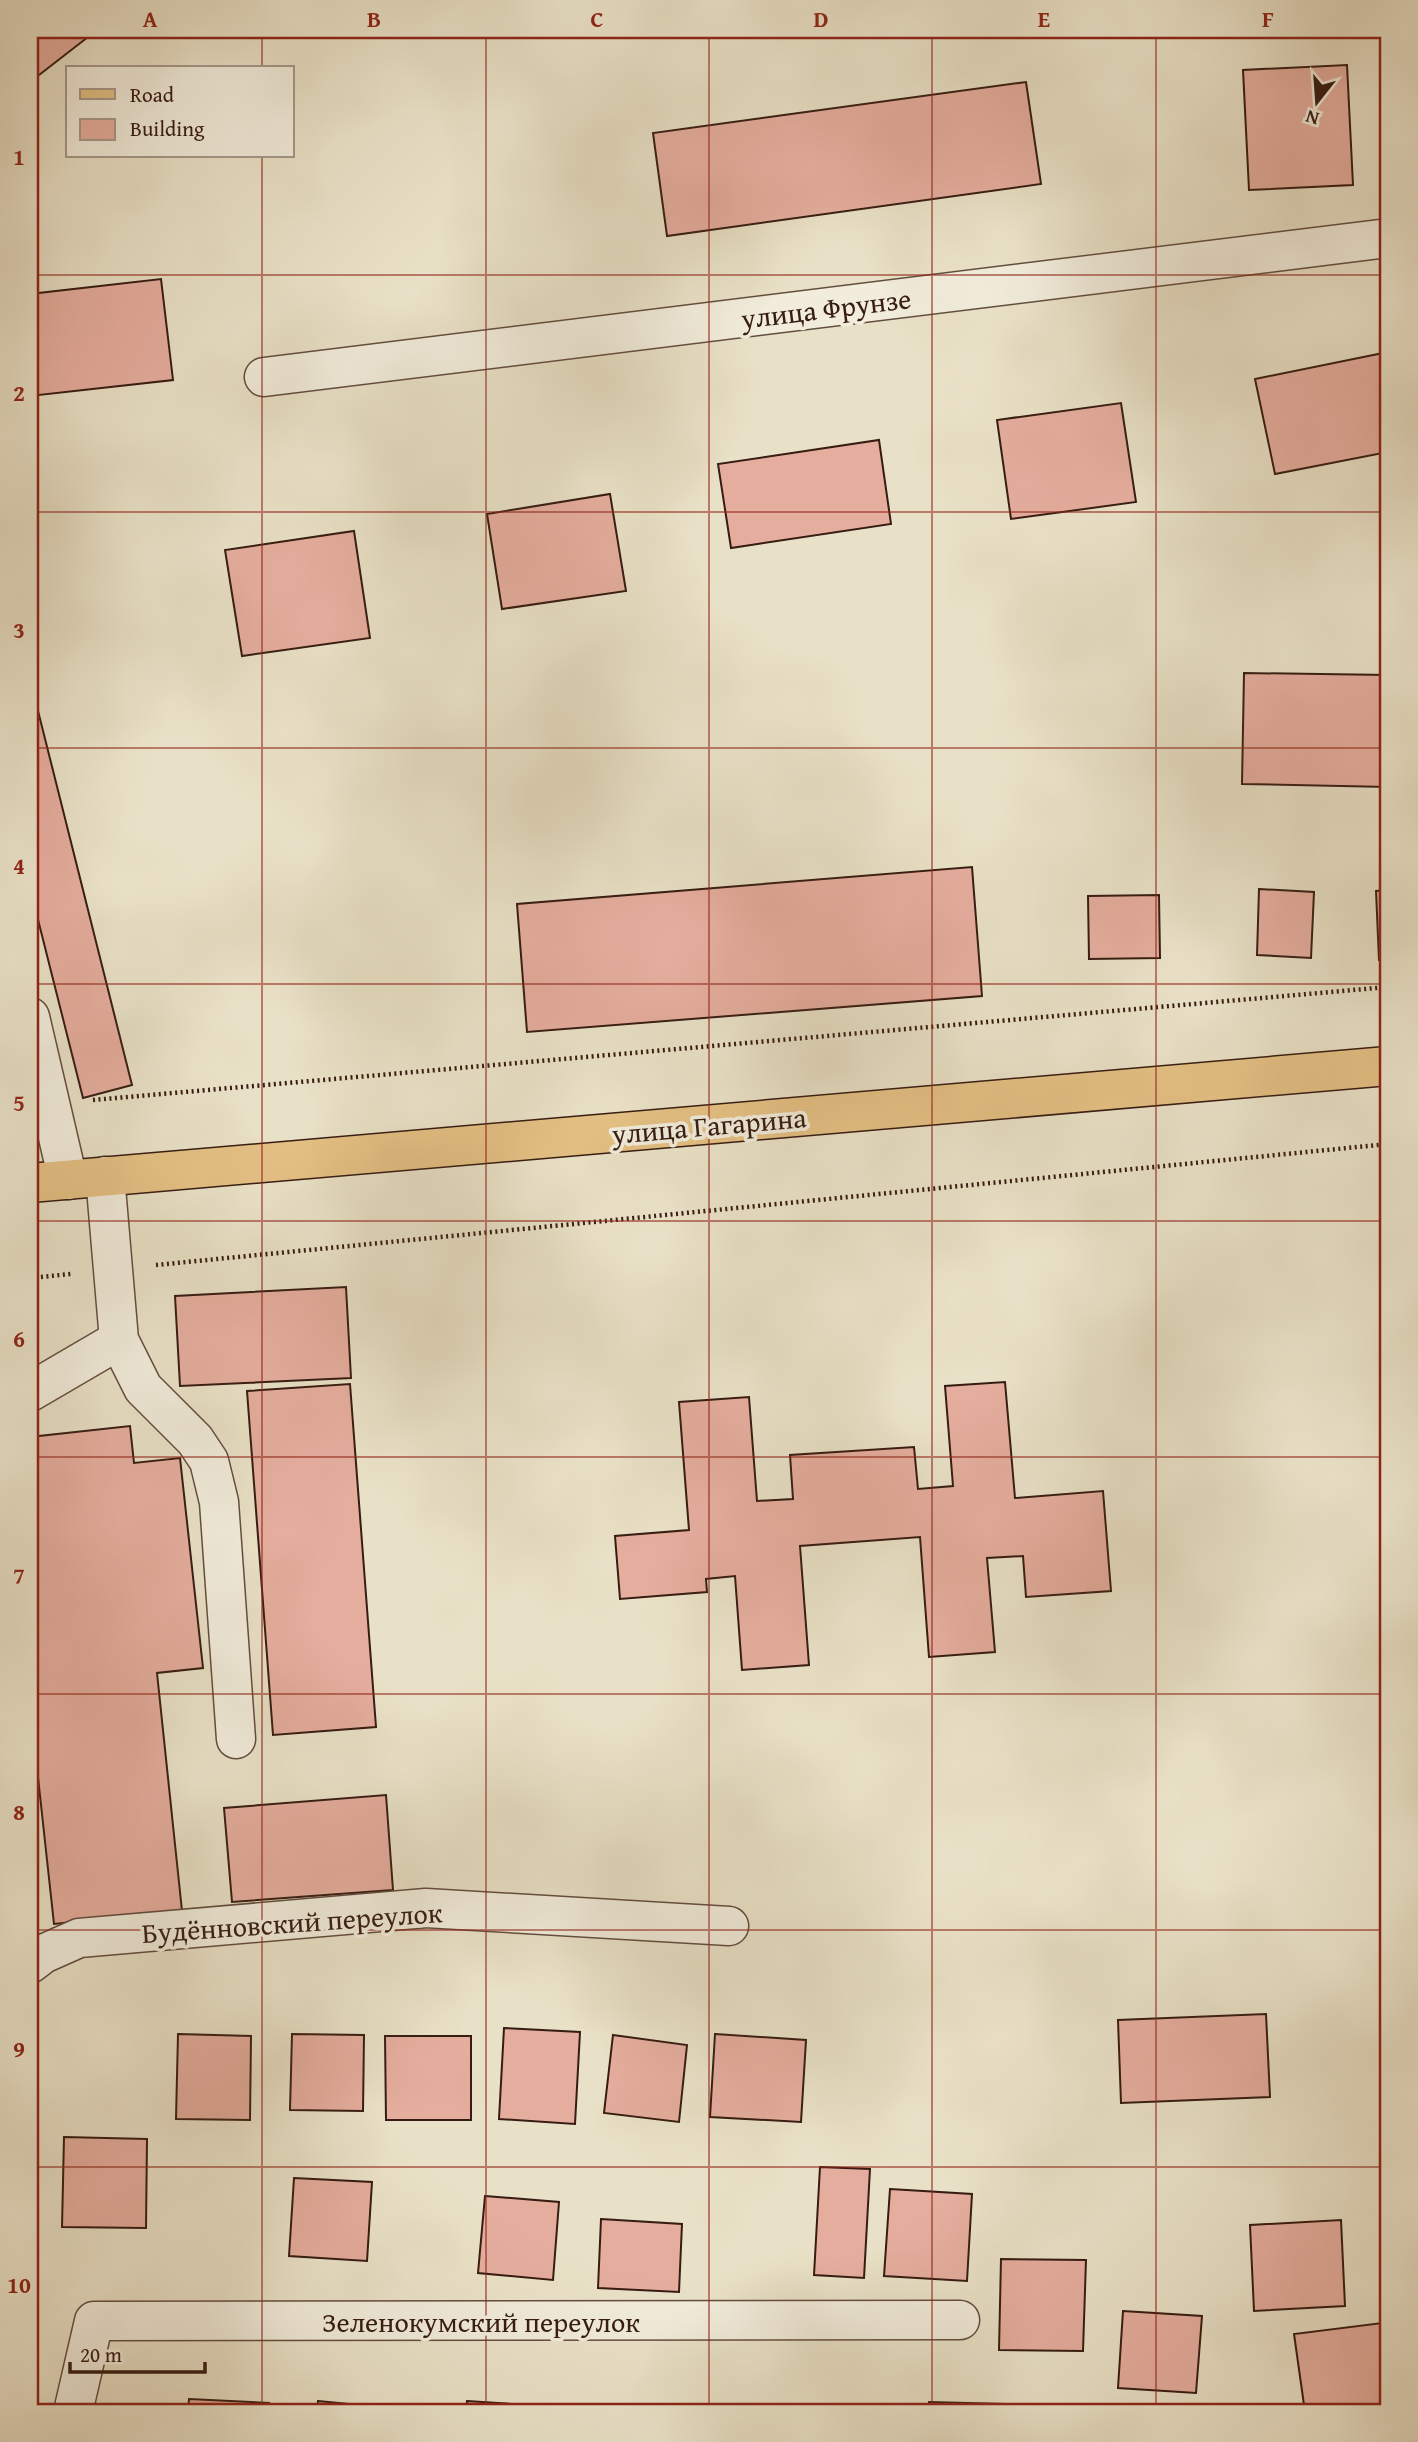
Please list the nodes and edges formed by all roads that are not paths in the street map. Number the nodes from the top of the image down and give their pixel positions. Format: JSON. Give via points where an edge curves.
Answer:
{"nodes":[{"id":1,"x":1388,"y":238,"type":"edge"},
{"id":2,"x":264,"y":377,"type":"dead end"},
{"id":3,"x":30,"y":1017,"type":"edge"},
{"id":4,"x":1388,"y":1066,"type":"edge"},
{"id":5,"x":86,"y":1178,"type":"junction"},
{"id":6,"x":30,"y":1183,"type":"edge"},
{"id":7,"x":119,"y":1340,"type":"junction"},
{"id":8,"x":30,"y":1391,"type":"edge"},
{"id":9,"x":236,"y":1739,"type":"dead end"},
{"id":10,"x":729,"y":1926,"type":"dead end"},
{"id":11,"x":30,"y":1964,"type":"edge"},
{"id":12,"x":960,"y":2320,"type":"dead end"},
{"id":13,"x":74,"y":2412,"type":"edge"}],
"edges":[{"from":1,"to":2,"type":"street","name":"улица Фрунзе"},
{"from":3,"to":5,"type":"street","via":[[50,1104]]},
{"from":4,"to":5,"type":"main road","name":"улица Гагарина"},
{"from":5,"to":6,"type":"main road","name":"улица Гагарина"},
{"from":5,"to":7,"type":"street","via":[[113,1270]]},
{"from":7,"to":8,"type":"street"},
{"from":7,"to":9,"type":"street","via":[[143,1388],[195,1440],[209,1461],[219,1502]]},
{"from":10,"to":11,"type":"street","name":"Будённовский переулок","via":[[426,1908],[79,1938]]},
{"from":12,"to":13,"type":"street","name":"Зеленокумский переулок","via":[[94,2321]]}]}
